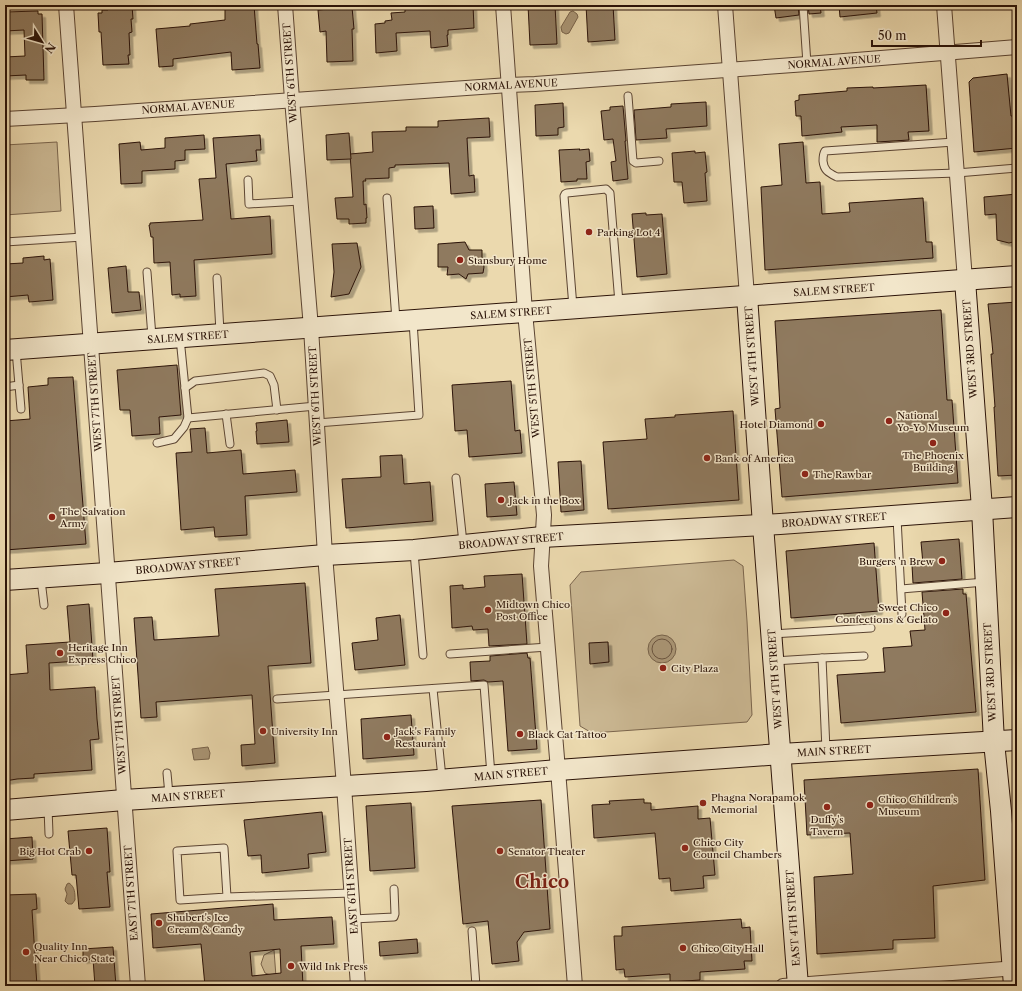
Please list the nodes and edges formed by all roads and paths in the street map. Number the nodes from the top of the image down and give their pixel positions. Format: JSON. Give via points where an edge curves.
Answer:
{"nodes":[{"id":1,"x":66,"y":5,"type":"edge"},
{"id":2,"x":285,"y":5,"type":"edge"},
{"id":3,"x":503,"y":5,"type":"edge"},
{"id":4,"x":725,"y":5,"type":"edge"},
{"id":5,"x":803,"y":5,"type":"edge"},
{"id":6,"x":944,"y":5,"type":"edge"},
{"id":7,"x":1017,"y":47,"type":"edge"},
{"id":8,"x":947,"y":53,"type":"junction"},
{"id":9,"x":807,"y":64,"type":"junction"},
{"id":10,"x":730,"y":70,"type":"junction"},
{"id":11,"x":509,"y":85,"type":"junction"},
{"id":12,"x":628,"y":96,"type":"dead end"},
{"id":13,"x":292,"y":99,"type":"junction"},
{"id":14,"x":74,"y":114,"type":"junction"},
{"id":15,"x":5,"y":119,"type":"edge"},
{"id":16,"x":954,"y":142,"type":"junction"},
{"id":17,"x":658,"y":161,"type":"dead end"},
{"id":18,"x":1017,"y":168,"type":"edge"},
{"id":19,"x":956,"y":172,"type":"junction"},
{"id":20,"x":248,"y":180,"type":"dead end"},
{"id":21,"x":387,"y":198,"type":"dead end"},
{"id":22,"x":300,"y":201,"type":"junction"},
{"id":23,"x":83,"y":237,"type":"junction"},
{"id":24,"x":5,"y":242,"type":"edge"},
{"id":25,"x":147,"y":272,"type":"dead end"},
{"id":26,"x":1017,"y":276,"type":"edge"},
{"id":27,"x":217,"y":278,"type":"dead end"},
{"id":28,"x":966,"y":280,"type":"junction"},
{"id":29,"x":748,"y":296,"type":"junction"},
{"id":30,"x":619,"y":305,"type":"junction"},
{"id":31,"x":573,"y":309,"type":"junction"},
{"id":32,"x":525,"y":312,"type":"junction"},
{"id":33,"x":404,"y":321,"type":"junction"},
{"id":34,"x":311,"y":328,"type":"junction"},
{"id":35,"x":220,"y":334,"type":"junction"},
{"id":36,"x":180,"y":337,"type":"junction"},
{"id":37,"x":152,"y":340,"type":"junction"},
{"id":38,"x":91,"y":344,"type":"junction"},
{"id":39,"x":11,"y":350,"type":"edge"},
{"id":40,"x":19,"y":385,"type":"junction"},
{"id":41,"x":5,"y":387,"type":"edge"},
{"id":42,"x":185,"y":388,"type":"junction"},
{"id":43,"x":316,"y":406,"type":"junction"},
{"id":44,"x":21,"y":408,"type":"dead end"},
{"id":45,"x":277,"y":410,"type":"junction"},
{"id":46,"x":226,"y":414,"type":"junction"},
{"id":47,"x":188,"y":418,"type":"junction"},
{"id":48,"x":317,"y":423,"type":"junction"},
{"id":49,"x":157,"y":443,"type":"dead end"},
{"id":50,"x":230,"y":444,"type":"dead end"},
{"id":51,"x":456,"y":478,"type":"dead end"},
{"id":52,"x":1017,"y":507,"type":"edge"},
{"id":53,"x":982,"y":509,"type":"junction"},
{"id":54,"x":897,"y":515,"type":"junction"},
{"id":55,"x":763,"y":525,"type":"junction"},
{"id":56,"x":542,"y":538,"type":"junction"},
{"id":57,"x":463,"y":545,"type":"junction"},
{"id":58,"x":414,"y":550,"type":"junction"},
{"id":59,"x":325,"y":555,"type":"junction"},
{"id":60,"x":107,"y":573,"type":"junction"},
{"id":61,"x":41,"y":578,"type":"junction"},
{"id":62,"x":5,"y":580,"type":"edge"},
{"id":63,"x":986,"y":582,"type":"junction"},
{"id":64,"x":901,"y":588,"type":"junction"},
{"id":65,"x":44,"y":605,"type":"dead end"},
{"id":66,"x":902,"y":614,"type":"dead end"},
{"id":67,"x":871,"y":628,"type":"dead end"},
{"id":68,"x":772,"y":634,"type":"junction"},
{"id":69,"x":548,"y":647,"type":"junction"},
{"id":70,"x":450,"y":654,"type":"dead end"},
{"id":71,"x":423,"y":655,"type":"dead end"},
{"id":72,"x":864,"y":656,"type":"dead end"},
{"id":73,"x":822,"y":658,"type":"junction"},
{"id":74,"x":774,"y":661,"type":"junction"},
{"id":75,"x":433,"y":689,"type":"junction"},
{"id":76,"x":336,"y":695,"type":"junction"},
{"id":77,"x":277,"y":699,"type":"dead end"},
{"id":78,"x":1017,"y":740,"type":"edge"},
{"id":79,"x":994,"y":742,"type":"junction"},
{"id":80,"x":826,"y":752,"type":"junction"},
{"id":81,"x":781,"y":754,"type":"junction"},
{"id":82,"x":558,"y":770,"type":"junction"},
{"id":83,"x":167,"y":773,"type":"dead end"},
{"id":84,"x":491,"y":775,"type":"junction"},
{"id":85,"x":442,"y":779,"type":"junction"},
{"id":86,"x":344,"y":786,"type":"junction"},
{"id":87,"x":169,"y":797,"type":"junction"},
{"id":88,"x":124,"y":800,"type":"junction"},
{"id":89,"x":48,"y":806,"type":"junction"},
{"id":90,"x":5,"y":810,"type":"edge"},
{"id":91,"x":49,"y":834,"type":"dead end"},
{"id":92,"x":394,"y":889,"type":"dead end"},
{"id":93,"x":351,"y":893,"type":"junction"},
{"id":94,"x":227,"y":897,"type":"junction"},
{"id":95,"x":353,"y":919,"type":"junction"},
{"id":96,"x":472,"y":931,"type":"dead end"},
{"id":97,"x":1015,"y":974,"type":"edge"},
{"id":98,"x":138,"y":986,"type":"edge"},
{"id":99,"x":358,"y":986,"type":"edge"},
{"id":100,"x":476,"y":986,"type":"edge"},
{"id":101,"x":575,"y":986,"type":"edge"},
{"id":102,"x":793,"y":986,"type":"edge"}],
"edges":[{"from":1,"to":14,"type":"street","name":"WEST 7TH STREET"},
{"from":2,"to":13,"type":"street","name":"WEST 6TH STREET"},
{"from":3,"to":11,"type":"street","name":"WEST 5TH STREET"},
{"from":4,"to":10,"type":"street","name":"WEST 4TH STREET"},
{"from":5,"to":9,"type":"lane"},
{"from":6,"to":8,"type":"street","name":"WEST 3RD STREET"},
{"from":7,"to":8,"type":"street","name":"NORMAL AVENUE"},
{"from":8,"to":9,"type":"street","name":"NORMAL AVENUE"},
{"from":8,"to":16,"type":"street","name":"WEST 3RD STREET"},
{"from":9,"to":10,"type":"street","name":"NORMAL AVENUE"},
{"from":10,"to":11,"type":"street","name":"NORMAL AVENUE"},
{"from":10,"to":29,"type":"street","name":"WEST 4TH STREET"},
{"from":11,"to":13,"type":"street","name":"NORMAL AVENUE"},
{"from":11,"to":32,"type":"street","name":"WEST 5TH STREET"},
{"from":12,"to":17,"type":"lane","via":[[634,162]]},
{"from":13,"to":14,"type":"street","name":"NORMAL AVENUE"},
{"from":13,"to":22,"type":"street","name":"WEST 6TH STREET"},
{"from":14,"to":15,"type":"street","name":"NORMAL AVENUE"},
{"from":14,"to":23,"type":"street","name":"WEST 7TH STREET"},
{"from":16,"to":19,"type":"street","name":"WEST 3RD STREET"},
{"from":16,"to":19,"type":"lane","via":[[825,151],[823,154],[824,167],[837,177]]},
{"from":18,"to":19,"type":"lane"},
{"from":19,"to":28,"type":"street","name":"WEST 3RD STREET"},
{"from":20,"to":22,"type":"lane","via":[[249,204]]},
{"from":21,"to":33,"type":"lane"},
{"from":22,"to":34,"type":"street","name":"WEST 6TH STREET"},
{"from":23,"to":24,"type":"lane"},
{"from":23,"to":38,"type":"street","name":"WEST 7TH STREET"},
{"from":25,"to":37,"type":"lane"},
{"from":26,"to":28,"type":"street","name":"SALEM STREET"},
{"from":27,"to":35,"type":"lane"},
{"from":28,"to":29,"type":"street","name":"SALEM STREET"},
{"from":28,"to":53,"type":"street","name":"WEST 3RD STREET"},
{"from":29,"to":30,"type":"street","name":"SALEM STREET"},
{"from":29,"to":55,"type":"street","name":"WEST 4TH STREET"},
{"from":30,"to":31,"type":"street","name":"SALEM STREET"},
{"from":30,"to":31,"type":"lane","via":[[610,193],[606,189],[567,193],[564,196]]},
{"from":31,"to":32,"type":"street","name":"SALEM STREET"},
{"from":32,"to":33,"type":"street","name":"SALEM STREET"},
{"from":32,"to":56,"type":"street","name":"WEST 5TH STREET","via":[[544,515]]},
{"from":33,"to":34,"type":"street","name":"SALEM STREET"},
{"from":33,"to":48,"type":"lane","via":[[420,415]]},
{"from":34,"to":35,"type":"street","name":"SALEM STREET"},
{"from":34,"to":43,"type":"street","name":"WEST 6TH STREET"},
{"from":35,"to":36,"type":"street","name":"SALEM STREET"},
{"from":36,"to":37,"type":"street","name":"SALEM STREET"},
{"from":36,"to":42,"type":"lane"},
{"from":37,"to":38,"type":"street","name":"SALEM STREET"},
{"from":38,"to":39,"type":"street","name":"SALEM STREET"},
{"from":38,"to":60,"type":"street","name":"WEST 7TH STREET"},
{"from":39,"to":40,"type":"lane"},
{"from":40,"to":41,"type":"lane"},
{"from":40,"to":44,"type":"lane"},
{"from":42,"to":45,"type":"lane","via":[[195,381],[264,373],[270,376],[274,385]]},
{"from":42,"to":47,"type":"lane"},
{"from":43,"to":45,"type":"lane"},
{"from":43,"to":48,"type":"street","name":"WEST 6TH STREET"},
{"from":45,"to":46,"type":"lane"},
{"from":46,"to":47,"type":"lane"},
{"from":46,"to":50,"type":"lane"},
{"from":47,"to":49,"type":"lane","via":[[174,439]]},
{"from":48,"to":59,"type":"street","name":"WEST 6TH STREET"},
{"from":51,"to":57,"type":"lane"},
{"from":52,"to":53,"type":"street","name":"BROADWAY STREET"},
{"from":53,"to":54,"type":"street","name":"BROADWAY STREET"},
{"from":53,"to":63,"type":"street","name":"WEST 3RD STREET"},
{"from":54,"to":55,"type":"street","name":"BROADWAY STREET"},
{"from":54,"to":64,"type":"lane"},
{"from":55,"to":56,"type":"street","name":"BROADWAY STREET"},
{"from":55,"to":68,"type":"street","name":"WEST 4TH STREET"},
{"from":56,"to":57,"type":"street","name":"BROADWAY STREET"},
{"from":56,"to":69,"type":"street","name":"WEST 5TH STREET","via":[[541,566]]},
{"from":57,"to":58,"type":"street","name":"BROADWAY STREET"},
{"from":58,"to":59,"type":"street","name":"BROADWAY STREET"},
{"from":58,"to":71,"type":"lane"},
{"from":59,"to":60,"type":"street","name":"BROADWAY STREET"},
{"from":59,"to":76,"type":"street","name":"WEST 6TH STREET"},
{"from":60,"to":61,"type":"street","name":"BROADWAY STREET"},
{"from":60,"to":88,"type":"street","name":"WEST 7TH STREET"},
{"from":61,"to":62,"type":"street","name":"BROADWAY STREET"},
{"from":61,"to":65,"type":"lane"},
{"from":63,"to":64,"type":"lane"},
{"from":63,"to":79,"type":"street","name":"WEST 3RD STREET"},
{"from":64,"to":66,"type":"lane"},
{"from":67,"to":68,"type":"lane"},
{"from":68,"to":74,"type":"street","name":"WEST 4TH STREET"},
{"from":69,"to":70,"type":"lane"},
{"from":69,"to":82,"type":"street","name":"WEST 5TH STREET"},
{"from":72,"to":73,"type":"lane"},
{"from":73,"to":74,"type":"lane"},
{"from":73,"to":80,"type":"lane"},
{"from":74,"to":81,"type":"street","name":"WEST 4TH STREET"},
{"from":75,"to":76,"type":"lane"},
{"from":75,"to":84,"type":"lane","via":[[484,685]]},
{"from":75,"to":85,"type":"lane"},
{"from":76,"to":77,"type":"lane"},
{"from":76,"to":86,"type":"street","name":"WEST 6TH STREET"},
{"from":78,"to":79,"type":"street","name":"MAIN STREET"},
{"from":79,"to":80,"type":"street","name":"MAIN STREET"},
{"from":79,"to":97,"type":"street","name":"WEST 3RD STREET"},
{"from":80,"to":81,"type":"street","name":"MAIN STREET"},
{"from":81,"to":82,"type":"street","name":"MAIN STREET"},
{"from":81,"to":102,"type":"street","name":"EAST 4TH STREET"},
{"from":82,"to":84,"type":"street","name":"MAIN STREET"},
{"from":82,"to":101,"type":"street","name":"WEST 5TH STREET"},
{"from":83,"to":87,"type":"lane"},
{"from":84,"to":85,"type":"street","name":"MAIN STREET"},
{"from":85,"to":86,"type":"street","name":"MAIN STREET"},
{"from":86,"to":87,"type":"street","name":"MAIN STREET"},
{"from":86,"to":93,"type":"street","name":"EAST 6TH STREET"},
{"from":87,"to":88,"type":"street","name":"MAIN STREET"},
{"from":88,"to":89,"type":"street","name":"MAIN STREET"},
{"from":88,"to":98,"type":"street","name":"EAST 7TH STREET"},
{"from":89,"to":90,"type":"street","name":"MAIN STREET"},
{"from":89,"to":91,"type":"lane"},
{"from":92,"to":95,"type":"lane","via":[[394,917]]},
{"from":93,"to":94,"type":"lane"},
{"from":93,"to":95,"type":"street","name":"EAST 6TH STREET"},
{"from":94,"to":94,"type":"lane","via":[[224,848],[177,851],[180,900]]},
{"from":95,"to":99,"type":"street","name":"EAST 6TH STREET"},
{"from":96,"to":100,"type":"lane"},
{"from":97,"to":102,"type":"street"}]}
